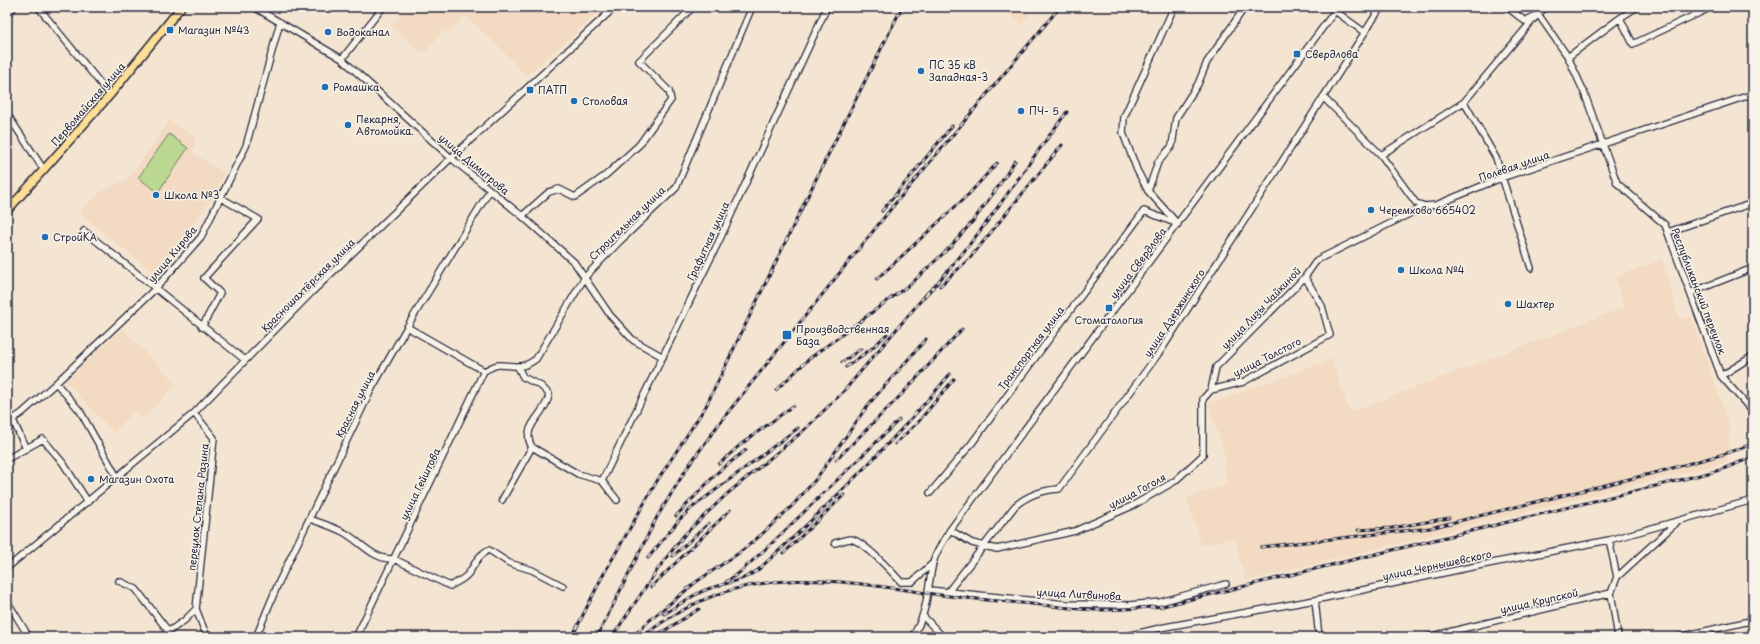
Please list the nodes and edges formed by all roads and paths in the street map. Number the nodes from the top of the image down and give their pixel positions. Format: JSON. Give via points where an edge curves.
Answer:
{"nodes":[{"id":1,"x":14,"y":7,"type":"edge"},
{"id":2,"x":38,"y":7,"type":"edge"},
{"id":3,"x":181,"y":7,"type":"edge"},
{"id":4,"x":254,"y":7,"type":"edge"},
{"id":5,"x":383,"y":7,"type":"edge"},
{"id":6,"x":615,"y":7,"type":"edge"},
{"id":7,"x":693,"y":7,"type":"edge"},
{"id":8,"x":752,"y":7,"type":"edge"},
{"id":9,"x":827,"y":7,"type":"edge"},
{"id":10,"x":1174,"y":7,"type":"edge"},
{"id":11,"x":1245,"y":7,"type":"edge"},
{"id":12,"x":1330,"y":7,"type":"edge"},
{"id":13,"x":1381,"y":7,"type":"edge"},
{"id":14,"x":1507,"y":7,"type":"edge"},
{"id":15,"x":1546,"y":7,"type":"edge"},
{"id":16,"x":1637,"y":7,"type":"edge"},
{"id":17,"x":1712,"y":7,"type":"edge"},
{"id":18,"x":1336,"y":11,"type":"junction"},
{"id":19,"x":1538,"y":14,"type":"junction"},
{"id":20,"x":7,"y":15,"type":"edge"},
{"id":21,"x":1620,"y":18,"type":"junction"},
{"id":22,"x":280,"y":22,"type":"junction"},
{"id":23,"x":1364,"y":32,"type":"junction"},
{"id":24,"x":1568,"y":57,"type":"junction"},
{"id":25,"x":342,"y":59,"type":"junction"},
{"id":26,"x":1753,"y":94,"type":"edge"},
{"id":27,"x":110,"y":95,"type":"junction"},
{"id":28,"x":1323,"y":97,"type":"junction"},
{"id":29,"x":1464,"y":102,"type":"junction"},
{"id":30,"x":7,"y":114,"type":"edge"},
{"id":31,"x":1603,"y":146,"type":"junction"},
{"id":32,"x":1381,"y":155,"type":"junction"},
{"id":33,"x":451,"y":158,"type":"junction"},
{"id":34,"x":44,"y":170,"type":"junction"},
{"id":35,"x":1501,"y":178,"type":"junction"},
{"id":36,"x":490,"y":190,"type":"junction"},
{"id":37,"x":1148,"y":191,"type":"junction"},
{"id":38,"x":220,"y":198,"type":"junction"},
{"id":39,"x":1753,"y":202,"type":"edge"},
{"id":40,"x":1425,"y":206,"type":"junction"},
{"id":41,"x":7,"y":211,"type":"edge"},
{"id":42,"x":522,"y":216,"type":"junction"},
{"id":43,"x":1178,"y":224,"type":"junction"},
{"id":44,"x":84,"y":232,"type":"dead end"},
{"id":45,"x":1668,"y":232,"type":"junction"},
{"id":46,"x":1531,"y":268,"type":"dead end"},
{"id":47,"x":1753,"y":268,"type":"edge"},
{"id":48,"x":584,"y":277,"type":"junction"},
{"id":49,"x":1305,"y":277,"type":"junction"},
{"id":50,"x":155,"y":289,"type":"junction"},
{"id":51,"x":1690,"y":293,"type":"junction"},
{"id":52,"x":202,"y":327,"type":"junction"},
{"id":53,"x":407,"y":327,"type":"junction"},
{"id":54,"x":1753,"y":356,"type":"edge"},
{"id":55,"x":663,"y":357,"type":"junction"},
{"id":56,"x":245,"y":360,"type":"junction"},
{"id":57,"x":518,"y":367,"type":"junction"},
{"id":58,"x":1216,"y":367,"type":"joint"},
{"id":59,"x":484,"y":371,"type":"junction"},
{"id":60,"x":1722,"y":376,"type":"junction"},
{"id":61,"x":56,"y":383,"type":"junction"},
{"id":62,"x":1210,"y":390,"type":"junction"},
{"id":63,"x":1752,"y":410,"type":"edge"},
{"id":64,"x":194,"y":413,"type":"junction"},
{"id":65,"x":13,"y":420,"type":"junction"},
{"id":66,"x":7,"y":423,"type":"edge"},
{"id":67,"x":532,"y":447,"type":"junction"},
{"id":68,"x":26,"y":449,"type":"junction"},
{"id":69,"x":7,"y":459,"type":"edge"},
{"id":70,"x":117,"y":477,"type":"junction"},
{"id":71,"x":602,"y":481,"type":"junction"},
{"id":72,"x":930,"y":494,"type":"dead end"},
{"id":73,"x":502,"y":500,"type":"dead end"},
{"id":74,"x":617,"y":500,"type":"dead end"},
{"id":75,"x":1753,"y":500,"type":"edge"},
{"id":76,"x":88,"y":502,"type":"junction"},
{"id":77,"x":310,"y":518,"type":"junction"},
{"id":78,"x":1678,"y":521,"type":"junction"},
{"id":79,"x":950,"y":530,"type":"junction"},
{"id":80,"x":1609,"y":540,"type":"junction"},
{"id":81,"x":836,"y":543,"type":"dead end"},
{"id":82,"x":984,"y":546,"type":"junction"},
{"id":83,"x":394,"y":558,"type":"junction"},
{"id":84,"x":934,"y":562,"type":"junction"},
{"id":85,"x":7,"y":568,"type":"edge"},
{"id":86,"x":1617,"y":577,"type":"junction"},
{"id":87,"x":119,"y":581,"type":"dead end"},
{"id":88,"x":1226,"y":584,"type":"dead end"},
{"id":89,"x":563,"y":586,"type":"dead end"},
{"id":90,"x":929,"y":590,"type":"junction"},
{"id":91,"x":947,"y":593,"type":"junction"},
{"id":92,"x":1611,"y":593,"type":"junction"},
{"id":93,"x":1315,"y":600,"type":"junction"},
{"id":94,"x":7,"y":601,"type":"edge"},
{"id":95,"x":196,"y":609,"type":"junction"},
{"id":96,"x":923,"y":616,"type":"junction"},
{"id":97,"x":1750,"y":621,"type":"dead end"},
{"id":98,"x":169,"y":632,"type":"junction"},
{"id":99,"x":29,"y":637,"type":"edge"},
{"id":100,"x":161,"y":637,"type":"edge"},
{"id":101,"x":207,"y":637,"type":"edge"},
{"id":102,"x":256,"y":637,"type":"edge"},
{"id":103,"x":356,"y":637,"type":"edge"},
{"id":104,"x":912,"y":637,"type":"edge"},
{"id":105,"x":943,"y":637,"type":"edge"},
{"id":106,"x":1122,"y":637,"type":"edge"},
{"id":107,"x":1319,"y":637,"type":"edge"},
{"id":108,"x":1428,"y":637,"type":"edge"},
{"id":109,"x":1618,"y":637,"type":"edge"},
{"id":110,"x":1679,"y":637,"type":"edge"}],
"edges":[{"from":1,"to":20,"type":"street"},
{"from":2,"to":27,"type":"street"},
{"from":3,"to":27,"type":"main road","name":"Первомайская улица"},
{"from":4,"to":22,"type":"street","name":"улица Димитрова"},
{"from":5,"to":25,"type":"street"},
{"from":6,"to":33,"type":"street","name":"Красношахтёрская улица"},
{"from":7,"to":42,"type":"street","via":[[639,62],[669,91],[671,100],[639,145],[606,175],[575,197],[559,189],[548,192]]},
{"from":8,"to":48,"type":"street","name":"Строительная улица","via":[[676,188]]},
{"from":9,"to":55,"type":"street","name":"Графитная улица"},
{"from":10,"to":37,"type":"street","via":[[1124,117],[1123,134]]},
{"from":11,"to":37,"type":"street","via":[[1207,62],[1198,84],[1176,118],[1172,146],[1158,162]]},
{"from":12,"to":18,"type":"street"},
{"from":13,"to":23,"type":"street","name":"улица Дзержинского"},
{"from":14,"to":19,"type":"street","via":[[1525,21]]},
{"from":15,"to":19,"type":"street"},
{"from":16,"to":21,"type":"street"},
{"from":17,"to":21,"type":"street","via":[[1634,44]]},
{"from":18,"to":23,"type":"street"},
{"from":18,"to":43,"type":"street","name":"улица Свердлова"},
{"from":19,"to":24,"type":"street","name":"Республиканский переулок"},
{"from":19,"to":29,"type":"street"},
{"from":21,"to":24,"type":"street"},
{"from":22,"to":25,"type":"street","name":"улица Димитрова"},
{"from":22,"to":38,"type":"street","name":"улица Кирова","via":[[246,146]]},
{"from":23,"to":28,"type":"street","name":"улица Дзержинского"},
{"from":24,"to":31,"type":"street","name":"Республиканский переулок","via":[[1584,92]]},
{"from":25,"to":33,"type":"street","name":"улица Димитрова"},
{"from":26,"to":31,"type":"street","name":"Полевая улица"},
{"from":27,"to":34,"type":"main road","name":"Первомайская улица"},
{"from":28,"to":32,"type":"street"},
{"from":28,"to":82,"type":"street","name":"улица Дзержинского","via":[[1162,349],[1059,489],[1045,490],[1025,498],[1015,506]]},
{"from":29,"to":32,"type":"street"},
{"from":29,"to":35,"type":"street","via":[[1496,158]]},
{"from":30,"to":34,"type":"street"},
{"from":31,"to":35,"type":"street","name":"Полевая улица"},
{"from":31,"to":45,"type":"street","name":"Республиканский переулок","via":[[1617,183],[1665,225]]},
{"from":32,"to":40,"type":"street","via":[[1416,202]]},
{"from":33,"to":36,"type":"street","name":"улица Димитрова"},
{"from":33,"to":56,"type":"street","name":"Красношахтёрская улица"},
{"from":34,"to":41,"type":"main road","name":"Первомайская улица"},
{"from":35,"to":40,"type":"street","name":"Полевая улица","via":[[1436,205]]},
{"from":35,"to":46,"type":"street"},
{"from":36,"to":42,"type":"street","name":"улица Димитрова"},
{"from":36,"to":53,"type":"street","name":"Красная улица"},
{"from":37,"to":43,"type":"street"},
{"from":38,"to":50,"type":"street","name":"улица Кирова","via":[[201,237]]},
{"from":38,"to":52,"type":"street","via":[[258,218],[204,278],[220,293]]},
{"from":39,"to":45,"type":"street"},
{"from":40,"to":49,"type":"street","name":"улица Лизы Чайкиной","via":[[1317,260]]},
{"from":42,"to":48,"type":"street","name":"улица Димитрова","via":[[574,262]]},
{"from":43,"to":72,"type":"street","name":"Транспортная улица","via":[[1144,211],[972,443]]},
{"from":43,"to":79,"type":"street","name":"улица Свердлова"},
{"from":44,"to":50,"type":"street"},
{"from":45,"to":51,"type":"street","name":"Республиканский переулок"},
{"from":47,"to":51,"type":"street"},
{"from":48,"to":55,"type":"street","name":"улица Димитрова","via":[[610,315],[633,340]]},
{"from":48,"to":57,"type":"street","name":"Строительная улица","via":[[536,359],[526,366]]},
{"from":49,"to":58,"type":"street","name":"улица Лизы Чайкиной"},
{"from":49,"to":62,"type":"street","name":"улица Толстого","via":[[1322,306],[1330,335],[1243,382]]},
{"from":50,"to":52,"type":"street"},
{"from":50,"to":61,"type":"street","name":"улица Кирова"},
{"from":51,"to":60,"type":"street","name":"Республиканский переулок"},
{"from":52,"to":56,"type":"street"},
{"from":53,"to":59,"type":"street"},
{"from":53,"to":77,"type":"street","name":"Красная улица","via":[[371,390]]},
{"from":54,"to":60,"type":"street"},
{"from":55,"to":71,"type":"street","name":"Графитная улица"},
{"from":56,"to":64,"type":"street","name":"Красношахтёрская улица"},
{"from":57,"to":59,"type":"street","via":[[498,365]]},
{"from":57,"to":67,"type":"street","via":[[523,377],[541,386],[549,394],[528,435]]},
{"from":58,"to":62,"type":"street","name":"улица Гоголя"},
{"from":59,"to":83,"type":"street","name":"улица Гейштова"},
{"from":60,"to":63,"type":"street","name":"Республиканский переулок"},
{"from":61,"to":65,"type":"street","name":"улица Кирова"},
{"from":61,"to":70,"type":"street","via":[[80,411]]},
{"from":62,"to":82,"type":"street","name":"улица Гоголя","via":[[1203,399],[1203,456],[1175,481],[1132,506],[1075,531],[997,549]]},
{"from":64,"to":70,"type":"street","name":"Красношахтёрская улица"},
{"from":64,"to":95,"type":"street","name":"переулок Степана Разина","via":[[214,438]]},
{"from":65,"to":66,"type":"street","name":"улица Кирова"},
{"from":65,"to":68,"type":"street"},
{"from":67,"to":71,"type":"street","via":[[578,474]]},
{"from":67,"to":73,"type":"street"},
{"from":68,"to":69,"type":"street"},
{"from":68,"to":76,"type":"street","via":[[43,439],[63,463]]},
{"from":70,"to":76,"type":"street","name":"Красношахтёрская улица"},
{"from":71,"to":74,"type":"street"},
{"from":75,"to":78,"type":"street","name":"улица Чернышевского"},
{"from":76,"to":85,"type":"street","name":"Красношахтёрская улица"},
{"from":77,"to":83,"type":"street","via":[[346,534],[385,559]]},
{"from":77,"to":102,"type":"street","name":"Красная улица"},
{"from":78,"to":80,"type":"street","name":"улица Чернышевского"},
{"from":78,"to":86,"type":"street"},
{"from":79,"to":82,"type":"street","name":"улица Гоголя","via":[[972,543]]},
{"from":79,"to":84,"type":"street","name":"улица Свердлова"},
{"from":80,"to":86,"type":"street"},
{"from":80,"to":93,"type":"street","name":"улица Чернышевского"},
{"from":81,"to":84,"type":"street","via":[[850,539],[860,544],[901,582],[912,582]]},
{"from":82,"to":91,"type":"street","name":"улица Дзержинского"},
{"from":83,"to":89,"type":"street","via":[[450,586],[461,581],[482,553],[489,550],[509,563],[532,570]]},
{"from":83,"to":103,"type":"street","name":"улица Гейштова"},
{"from":84,"to":90,"type":"street"},
{"from":86,"to":92,"type":"street"},
{"from":87,"to":98,"type":"street","via":[[136,589]]},
{"from":88,"to":91,"type":"street","name":"улица Литвинова","via":[[1160,602],[1130,606],[1066,604]]},
{"from":90,"to":91,"type":"street","name":"улица Литвинова"},
{"from":90,"to":96,"type":"street"},
{"from":92,"to":108,"type":"street","name":"улица Крупской"},
{"from":92,"to":109,"type":"street"},
{"from":93,"to":106,"type":"street","name":"улица Чернышевского"},
{"from":93,"to":107,"type":"street"},
{"from":94,"to":99,"type":"street"},
{"from":95,"to":98,"type":"street"},
{"from":95,"to":101,"type":"street"},
{"from":96,"to":104,"type":"street"},
{"from":96,"to":105,"type":"street"},
{"from":97,"to":110,"type":"street"},
{"from":98,"to":100,"type":"street"}]}
